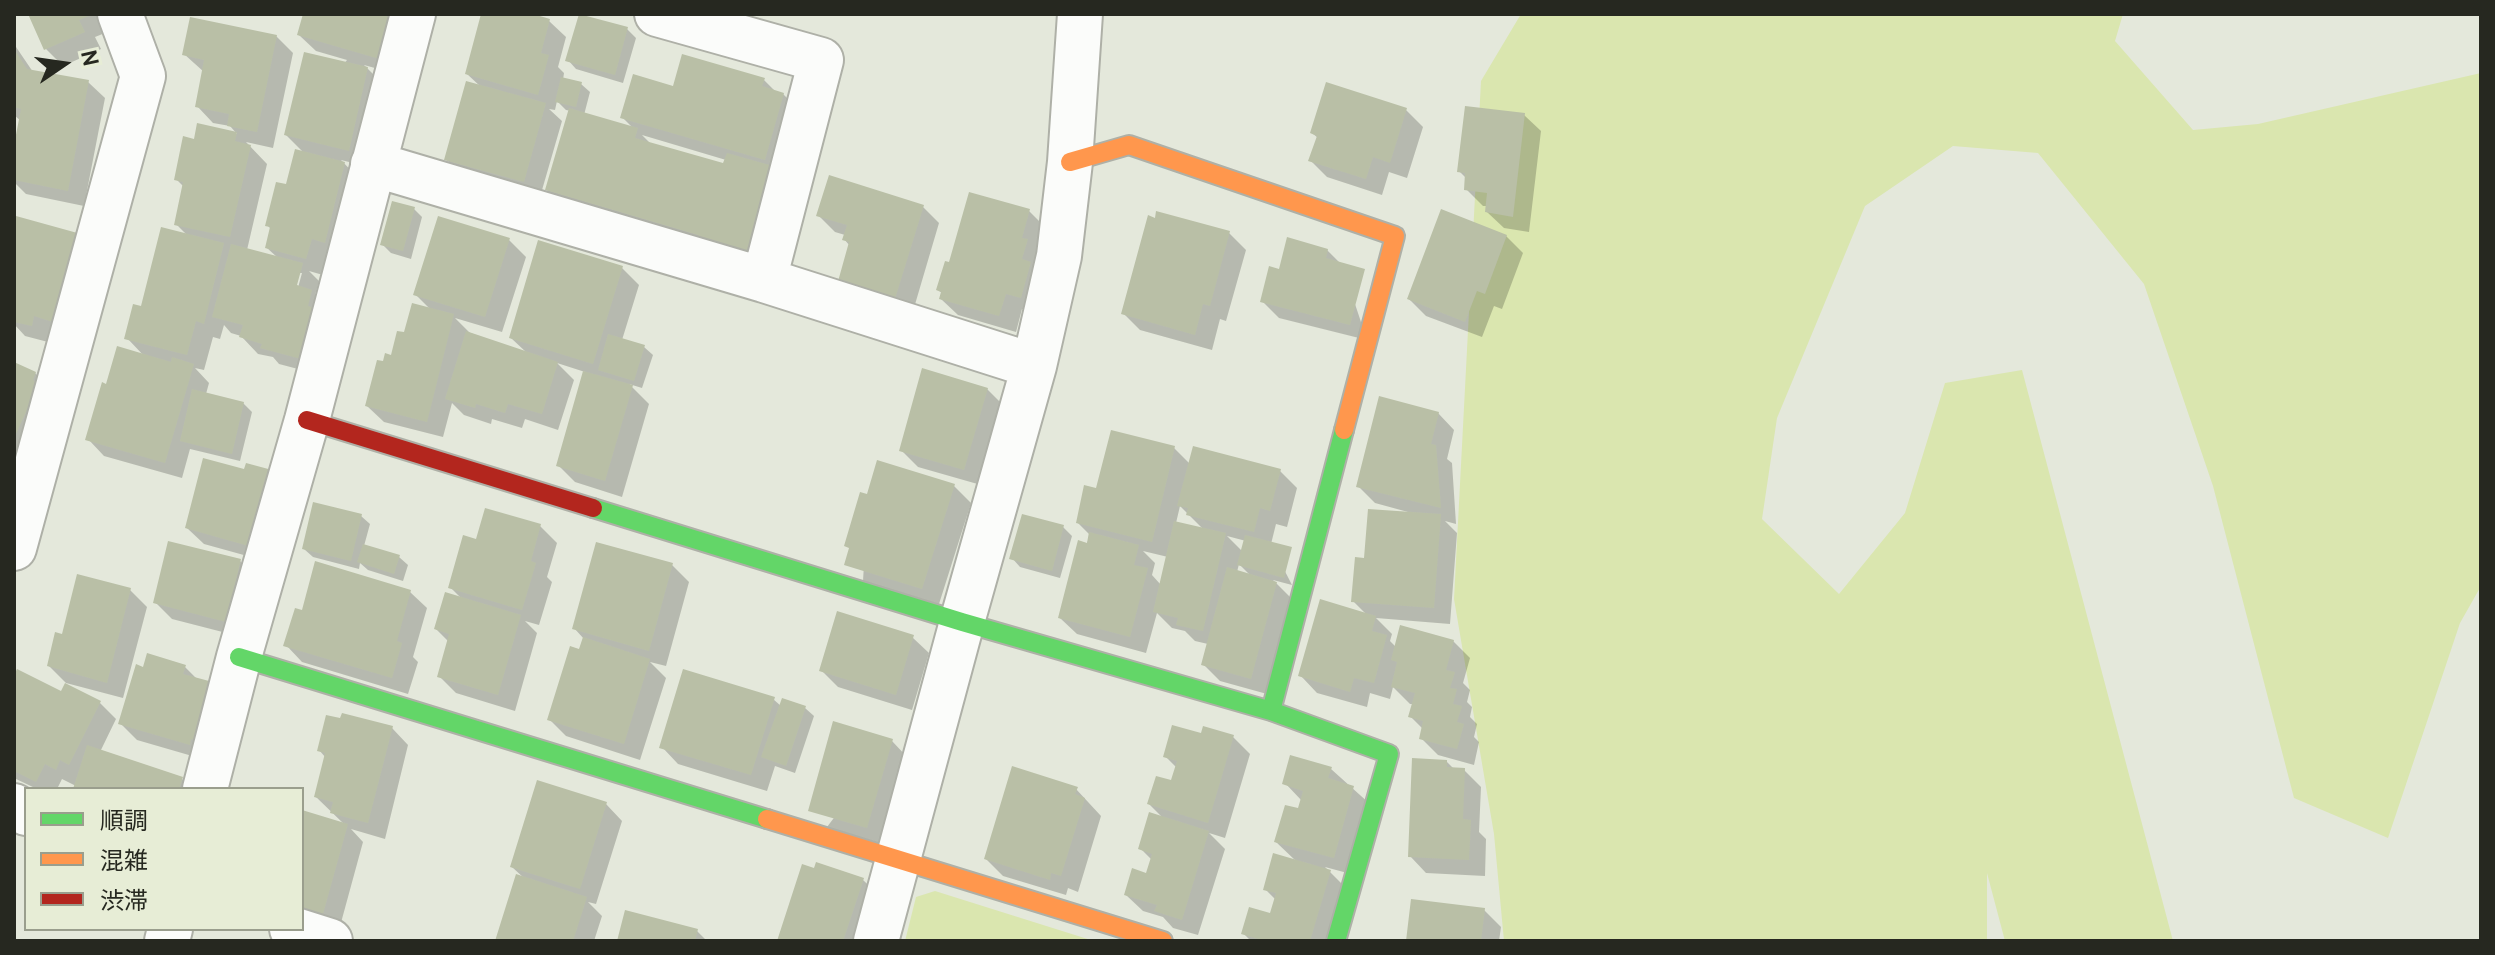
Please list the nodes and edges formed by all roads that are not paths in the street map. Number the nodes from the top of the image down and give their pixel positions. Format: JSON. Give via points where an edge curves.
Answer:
{"nodes":[{"id":1,"x":120,"y":14,"type":"edge"},
{"id":2,"x":413,"y":14,"type":"edge"},
{"id":3,"x":657,"y":14,"type":"edge"},
{"id":4,"x":1080,"y":14,"type":"edge"},
{"id":5,"x":1070,"y":162,"type":"junction"},
{"id":6,"x":373,"y":164,"type":"junction"},
{"id":7,"x":764,"y":280,"type":"junction"},
{"id":8,"x":1034,"y":366,"type":"junction"},
{"id":9,"x":307,"y":420,"type":"junction"},
{"id":10,"x":14,"y":548,"type":"edge"},
{"id":11,"x":962,"y":622,"type":"junction"},
{"id":12,"x":239,"y":657,"type":"junction"},
{"id":13,"x":1271,"y":711,"type":"junction"},
{"id":14,"x":206,"y":787,"type":"edge"},
{"id":15,"x":898,"y":859,"type":"junction"},
{"id":16,"x":298,"y":931,"type":"edge"},
{"id":17,"x":330,"y":941,"type":"edge"},
{"id":18,"x":876,"y":941,"type":"edge"},
{"id":19,"x":1163,"y":941,"type":"edge"},
{"id":20,"x":1336,"y":941,"type":"edge"}],
"edges":[{"from":1,"to":10,"type":"street","via":[[143,76]]},
{"from":2,"to":6,"type":"street"},
{"from":3,"to":7,"type":"street","via":[[821,60]]},
{"from":4,"to":5,"type":"street"},
{"from":5,"to":8,"type":"street","via":[[1059,256]]},
{"from":5,"to":13,"type":"street","via":[[1129,145],[1395,236]]},
{"from":6,"to":7,"type":"street"},
{"from":6,"to":9,"type":"street"},
{"from":7,"to":8,"type":"street"},
{"from":8,"to":11,"type":"street"},
{"from":9,"to":11,"type":"street"},
{"from":9,"to":12,"type":"street"},
{"from":11,"to":13,"type":"street"},
{"from":11,"to":15,"type":"street"},
{"from":12,"to":14,"type":"street"},
{"from":12,"to":15,"type":"street"},
{"from":13,"to":20,"type":"street","via":[[1389,754]]},
{"from":15,"to":18,"type":"street"},
{"from":15,"to":19,"type":"street"},
{"from":16,"to":17,"type":"street"}]}
